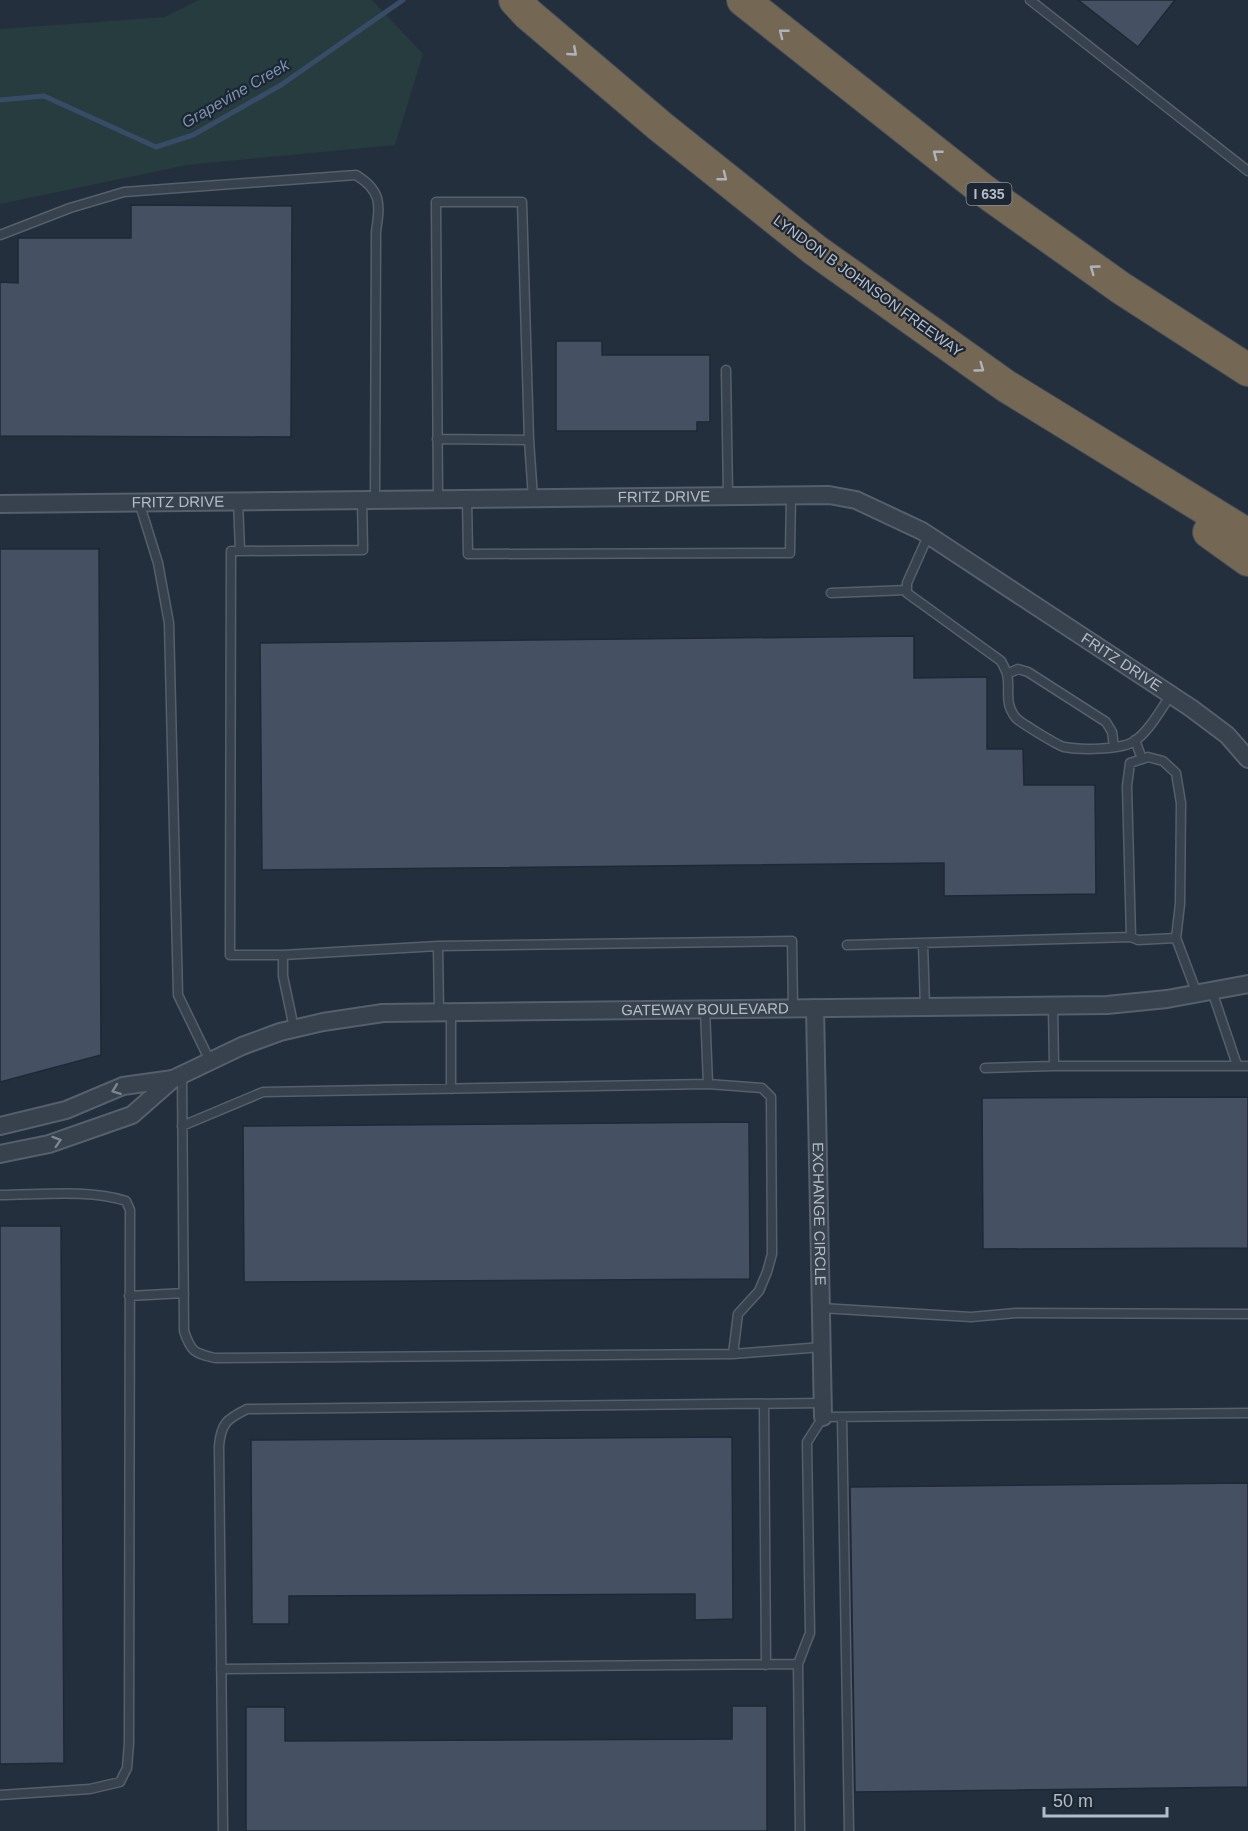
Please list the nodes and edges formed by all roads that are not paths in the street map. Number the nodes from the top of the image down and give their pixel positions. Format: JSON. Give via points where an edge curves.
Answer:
{"nodes":[{"id":1,"x":742,"y":0,"type":"edge"},
{"id":2,"x":1030,"y":0,"type":"edge"},
{"id":3,"x":521,"y":7,"type":"edge"},
{"id":4,"x":1248,"y":171,"type":"edge"},
{"id":5,"x":0,"y":235,"type":"edge"},
{"id":6,"x":1121,"y":288,"type":"junction"},
{"id":7,"x":1248,"y":359,"type":"edge"},
{"id":8,"x":726,"y":370,"type":"dead end"},
{"id":9,"x":1248,"y":370,"type":"edge"},
{"id":10,"x":1006,"y":387,"type":"junction"},
{"id":11,"x":437,"y":439,"type":"junction"},
{"id":12,"x":529,"y":440,"type":"junction"},
{"id":13,"x":728,"y":496,"type":"junction"},
{"id":14,"x":791,"y":496,"type":"junction"},
{"id":15,"x":533,"y":498,"type":"junction"},
{"id":16,"x":438,"y":499,"type":"junction"},
{"id":17,"x":467,"y":499,"type":"junction"},
{"id":18,"x":368,"y":500,"type":"junction"},
{"id":19,"x":238,"y":501,"type":"junction"},
{"id":20,"x":139,"y":502,"type":"junction"},
{"id":21,"x":0,"y":504,"type":"edge"},
{"id":22,"x":1248,"y":535,"type":"edge"},
{"id":23,"x":928,"y":536,"type":"junction"},
{"id":24,"x":240,"y":551,"type":"junction"},
{"id":25,"x":1248,"y":560,"type":"edge"},
{"id":26,"x":907,"y":590,"type":"junction"},
{"id":27,"x":831,"y":592,"type":"dead end"},
{"id":28,"x":1007,"y":674,"type":"junction"},
{"id":29,"x":1171,"y":695,"type":"junction"},
{"id":30,"x":1135,"y":740,"type":"junction"},
{"id":31,"x":1114,"y":747,"type":"junction"},
{"id":32,"x":1142,"y":759,"type":"junction"},
{"id":33,"x":1248,"y":759,"type":"edge"},
{"id":34,"x":1131,"y":937,"type":"junction"},
{"id":35,"x":1176,"y":938,"type":"junction"},
{"id":36,"x":923,"y":943,"type":"junction"},
{"id":37,"x":847,"y":945,"type":"dead end"},
{"id":38,"x":438,"y":946,"type":"junction"},
{"id":39,"x":283,"y":955,"type":"junction"},
{"id":40,"x":1248,"y":984,"type":"edge"},
{"id":41,"x":1204,"y":992,"type":"junction"},
{"id":42,"x":1053,"y":1006,"type":"junction"},
{"id":43,"x":926,"y":1007,"type":"junction"},
{"id":44,"x":793,"y":1008,"type":"junction"},
{"id":45,"x":815,"y":1008,"type":"junction"},
{"id":46,"x":705,"y":1009,"type":"junction"},
{"id":47,"x":445,"y":1012,"type":"junction"},
{"id":48,"x":294,"y":1028,"type":"junction"},
{"id":49,"x":210,"y":1061,"type":"junction"},
{"id":50,"x":1237,"y":1065,"type":"junction"},
{"id":51,"x":1054,"y":1066,"type":"junction"},
{"id":52,"x":1248,"y":1066,"type":"edge"},
{"id":53,"x":985,"y":1068,"type":"dead end"},
{"id":54,"x":178,"y":1076,"type":"junction"},
{"id":55,"x":708,"y":1084,"type":"junction"},
{"id":56,"x":452,"y":1089,"type":"junction"},
{"id":57,"x":182,"y":1125,"type":"junction"},
{"id":58,"x":0,"y":1126,"type":"edge"},
{"id":59,"x":0,"y":1154,"type":"edge"},
{"id":60,"x":0,"y":1195,"type":"edge"},
{"id":61,"x":184,"y":1293,"type":"junction"},
{"id":62,"x":129,"y":1296,"type":"junction"},
{"id":63,"x":821,"y":1308,"type":"junction"},
{"id":64,"x":1248,"y":1314,"type":"edge"},
{"id":65,"x":822,"y":1347,"type":"junction"},
{"id":66,"x":733,"y":1354,"type":"junction"},
{"id":67,"x":764,"y":1404,"type":"junction"},
{"id":68,"x":823,"y":1410,"type":"junction"},
{"id":69,"x":1248,"y":1413,"type":"edge"},
{"id":70,"x":842,"y":1417,"type":"junction"},
{"id":71,"x":798,"y":1664,"type":"junction"},
{"id":72,"x":766,"y":1665,"type":"junction"},
{"id":73,"x":221,"y":1669,"type":"junction"},
{"id":74,"x":0,"y":1795,"type":"edge"},
{"id":75,"x":223,"y":1831,"type":"edge"},
{"id":76,"x":800,"y":1831,"type":"edge"},
{"id":77,"x":849,"y":1831,"type":"edge"}],
"edges":[{"from":6,"to":1,"type":"highway","number":"I 635","one_way":true,"via":[[983,190]]},
{"from":2,"to":4,"type":"lane"},
{"from":3,"to":10,"type":"highway","name":"LYNDON B JOHNSON FREEWAY","one_way":true,"via":[[661,127],[815,250]]},
{"from":5,"to":18,"type":"lane","via":[[124,192],[356,175],[369,183],[380,210],[376,232]]},
{"from":6,"to":7,"type":"highway"},
{"from":6,"to":9,"type":"highway","number":"I 635"},
{"from":8,"to":13,"type":"lane"},
{"from":10,"to":22,"type":"highway","name":"LYNDON B JOHNSON FREEWAY"},
{"from":10,"to":25,"type":"highway"},
{"from":11,"to":12,"type":"lane"},
{"from":11,"to":12,"type":"lane","via":[[436,202],[522,202]]},
{"from":11,"to":16,"type":"lane"},
{"from":12,"to":15,"type":"lane"},
{"from":13,"to":14,"type":"street","name":"FRITZ DRIVE"},
{"from":13,"to":15,"type":"street","name":"FRITZ DRIVE"},
{"from":14,"to":17,"type":"lane","via":[[790,554],[468,554]]},
{"from":14,"to":23,"type":"street","name":"FRITZ DRIVE","via":[[829,495],[856,500]]},
{"from":15,"to":17,"type":"street","name":"FRITZ DRIVE"},
{"from":16,"to":17,"type":"street","name":"FRITZ DRIVE"},
{"from":16,"to":18,"type":"street","name":"FRITZ DRIVE"},
{"from":18,"to":19,"type":"street","name":"FRITZ DRIVE"},
{"from":18,"to":24,"type":"lane","via":[[363,550]]},
{"from":19,"to":20,"type":"street","name":"FRITZ DRIVE"},
{"from":19,"to":24,"type":"lane"},
{"from":20,"to":21,"type":"street","name":"FRITZ DRIVE"},
{"from":20,"to":49,"type":"lane","via":[[159,562],[170,623],[178,995]]},
{"from":23,"to":26,"type":"lane"},
{"from":23,"to":29,"type":"street","name":"FRITZ DRIVE"},
{"from":24,"to":39,"type":"lane","via":[[231,551],[230,955]]},
{"from":26,"to":27,"type":"lane"},
{"from":26,"to":28,"type":"lane","via":[[1001,661]]},
{"from":28,"to":31,"type":"lane","via":[[1018,669],[1028,672],[1106,722]]},
{"from":28,"to":31,"type":"lane","via":[[1006,692],[1017,719],[1061,746]]},
{"from":29,"to":30,"type":"lane"},
{"from":29,"to":33,"type":"street","name":"FRITZ DRIVE","via":[[1227,735]]},
{"from":30,"to":31,"type":"lane"},
{"from":30,"to":32,"type":"lane"},
{"from":32,"to":34,"type":"lane","via":[[1130,763],[1126,786]]},
{"from":32,"to":35,"type":"lane","via":[[1163,761],[1176,773],[1181,803]]},
{"from":34,"to":35,"type":"lane"},
{"from":34,"to":36,"type":"lane"},
{"from":35,"to":41,"type":"lane"},
{"from":36,"to":37,"type":"lane"},
{"from":36,"to":43,"type":"lane"},
{"from":38,"to":39,"type":"lane"},
{"from":38,"to":44,"type":"lane","via":[[792,941]]},
{"from":38,"to":47,"type":"lane"},
{"from":39,"to":48,"type":"lane","via":[[283,976]]},
{"from":40,"to":41,"type":"street","name":"GATEWAY BOULEVARD"},
{"from":41,"to":42,"type":"street","name":"GATEWAY BOULEVARD","via":[[1107,1005]]},
{"from":41,"to":50,"type":"lane"},
{"from":42,"to":43,"type":"street","name":"GATEWAY BOULEVARD"},
{"from":42,"to":51,"type":"lane"},
{"from":43,"to":45,"type":"street","name":"GATEWAY BOULEVARD"},
{"from":44,"to":45,"type":"street","name":"GATEWAY BOULEVARD"},
{"from":44,"to":46,"type":"street","name":"GATEWAY BOULEVARD"},
{"from":45,"to":63,"type":"street","name":"EXCHANGE CIRCLE"},
{"from":46,"to":47,"type":"street","name":"GATEWAY BOULEVARD"},
{"from":46,"to":55,"type":"lane"},
{"from":47,"to":48,"type":"street","name":"GATEWAY BOULEVARD","via":[[383,1012]]},
{"from":47,"to":56,"type":"lane"},
{"from":48,"to":49,"type":"street","name":"GATEWAY BOULEVARD"},
{"from":49,"to":54,"type":"street","name":"GATEWAY BOULEVARD"},
{"from":50,"to":51,"type":"lane"},
{"from":50,"to":52,"type":"lane"},
{"from":51,"to":53,"type":"lane"},
{"from":54,"to":57,"type":"lane"},
{"from":54,"to":58,"type":"street","name":"GATEWAY BOULEVARD","one_way":true,"via":[[123,1086],[66,1110]]},
{"from":59,"to":54,"type":"street","name":"GATEWAY BOULEVARD","one_way":true,"via":[[49,1144],[132,1115]]},
{"from":55,"to":56,"type":"lane"},
{"from":55,"to":66,"type":"lane","via":[[762,1088],[771,1097],[772,1254],[759,1291],[738,1314]]},
{"from":56,"to":57,"type":"lane","via":[[263,1092]]},
{"from":57,"to":61,"type":"lane"},
{"from":60,"to":62,"type":"lane","via":[[83,1195],[126,1201],[130,1210]]},
{"from":61,"to":62,"type":"lane"},
{"from":61,"to":66,"type":"lane","via":[[184,1331],[189,1346],[198,1354],[215,1358]]},
{"from":62,"to":74,"type":"lane","via":[[127,1768],[120,1782],[90,1789]]},
{"from":63,"to":64,"type":"lane","via":[[971,1317],[1016,1312]]},
{"from":63,"to":65,"type":"street","name":"EXCHANGE CIRCLE"},
{"from":65,"to":66,"type":"lane"},
{"from":65,"to":68,"type":"street","name":"EXCHANGE CIRCLE"},
{"from":67,"to":68,"type":"lane"},
{"from":67,"to":72,"type":"lane"},
{"from":67,"to":73,"type":"lane","via":[[247,1408],[228,1419],[219,1439]]},
{"from":68,"to":70,"type":"lane"},
{"from":68,"to":71,"type":"lane","via":[[807,1442],[810,1633]]},
{"from":69,"to":70,"type":"lane"},
{"from":70,"to":77,"type":"lane"},
{"from":71,"to":72,"type":"lane"},
{"from":71,"to":76,"type":"lane"},
{"from":72,"to":73,"type":"lane"},
{"from":73,"to":75,"type":"lane"}]}
